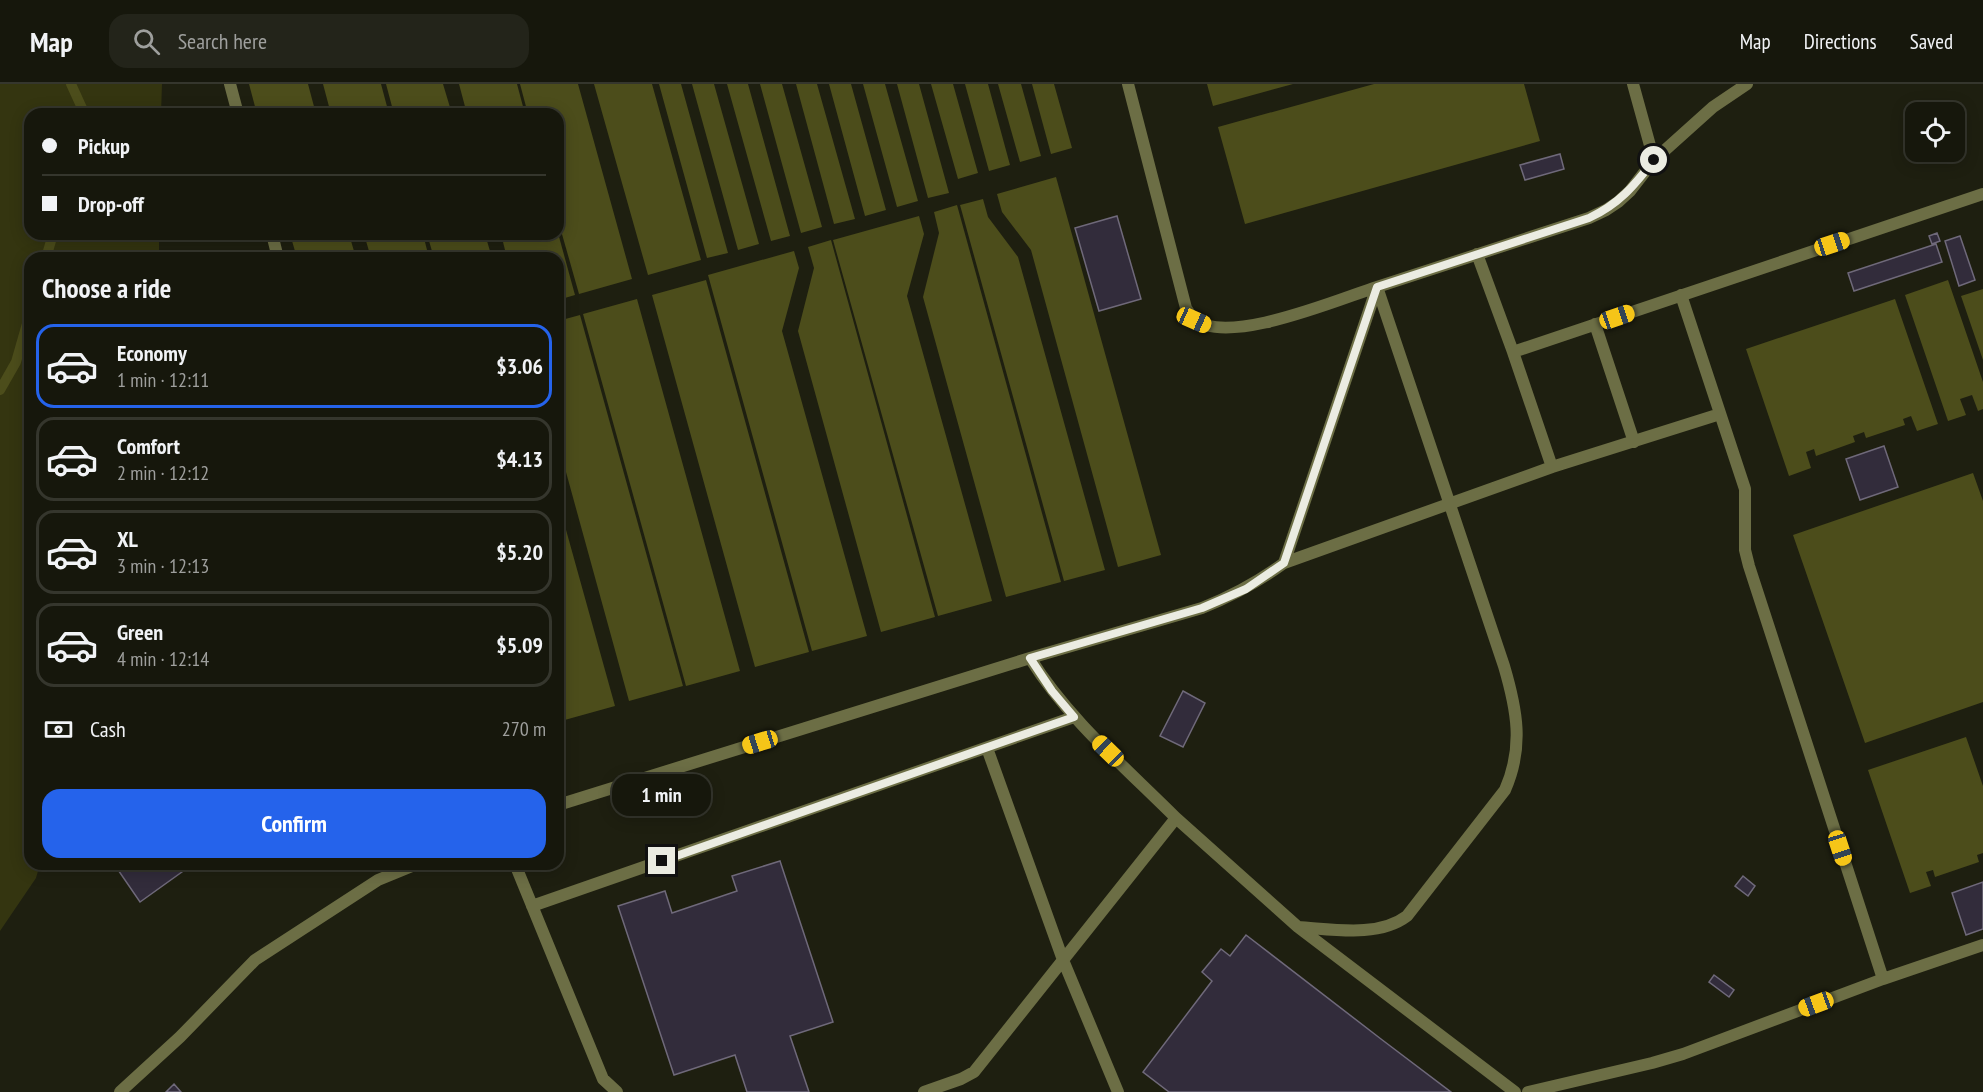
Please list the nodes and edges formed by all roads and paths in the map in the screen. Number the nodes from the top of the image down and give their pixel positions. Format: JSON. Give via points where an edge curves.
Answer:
{"nodes":[{"id":1,"x":230,"y":84,"type":"edge"},
{"id":2,"x":1128,"y":84,"type":"edge"},
{"id":3,"x":1633,"y":84,"type":"edge"},
{"id":4,"x":1748,"y":84,"type":"edge"},
{"id":5,"x":236,"y":108,"type":"edge"},
{"id":6,"x":1654,"y":160,"type":"junction"},
{"id":7,"x":1983,"y":194,"type":"edge"},
{"id":8,"x":1477,"y":254,"type":"junction"},
{"id":9,"x":1377,"y":287,"type":"junction"},
{"id":10,"x":1681,"y":295,"type":"junction"},
{"id":11,"x":1595,"y":324,"type":"junction"},
{"id":12,"x":1514,"y":352,"type":"junction"},
{"id":13,"x":1720,"y":414,"type":"junction"},
{"id":14,"x":1634,"y":442,"type":"junction"},
{"id":15,"x":1552,"y":467,"type":"junction"},
{"id":16,"x":1450,"y":503,"type":"junction"},
{"id":17,"x":1284,"y":563,"type":"junction"},
{"id":18,"x":1030,"y":658,"type":"junction"},
{"id":19,"x":1074,"y":717,"type":"junction"},
{"id":20,"x":987,"y":748,"type":"junction"},
{"id":21,"x":564,"y":802,"type":"edge"},
{"id":22,"x":1176,"y":818,"type":"junction"},
{"id":23,"x":402,"y":870,"type":"edge"},
{"id":24,"x":517,"y":870,"type":"edge"},
{"id":25,"x":532,"y":906,"type":"junction"},
{"id":26,"x":1298,"y":927,"type":"junction"},
{"id":27,"x":1983,"y":945,"type":"edge"},
{"id":28,"x":1063,"y":960,"type":"junction"},
{"id":29,"x":1882,"y":979,"type":"junction"},
{"id":30,"x":120,"y":1092,"type":"edge"},
{"id":31,"x":617,"y":1092,"type":"edge"},
{"id":32,"x":924,"y":1092,"type":"edge"},
{"id":33,"x":1118,"y":1092,"type":"edge"},
{"id":34,"x":1515,"y":1092,"type":"edge"},
{"id":35,"x":1528,"y":1092,"type":"edge"}],
"edges":[{"from":1,"to":5,"type":"lane"},
{"from":2,"to":9,"type":"lane","via":[[1186,308],[1194,320],[1225,328],[1265,324]]},
{"from":3,"to":6,"type":"lane"},
{"from":4,"to":6,"type":"lane","via":[[1713,107]]},
{"from":6,"to":8,"type":"lane","via":[[1630,191],[1606,210],[1572,225]]},
{"from":7,"to":10,"type":"lane"},
{"from":8,"to":9,"type":"lane"},
{"from":8,"to":12,"type":"lane"},
{"from":9,"to":16,"type":"lane"},
{"from":9,"to":17,"type":"lane"},
{"from":10,"to":11,"type":"lane"},
{"from":10,"to":13,"type":"lane"},
{"from":11,"to":12,"type":"lane"},
{"from":11,"to":14,"type":"lane"},
{"from":12,"to":15,"type":"lane"},
{"from":13,"to":14,"type":"lane"},
{"from":13,"to":29,"type":"lane","via":[[1746,494],[1745,550],[1749,566]]},
{"from":14,"to":15,"type":"lane"},
{"from":15,"to":16,"type":"lane"},
{"from":16,"to":17,"type":"lane"},
{"from":16,"to":26,"type":"lane","via":[[1511,688],[1517,732],[1512,772],[1504,790],[1407,916],[1385,927]]},
{"from":17,"to":18,"type":"lane","via":[[1246,589],[1202,608]]},
{"from":18,"to":19,"type":"lane"},
{"from":18,"to":21,"type":"lane"},
{"from":19,"to":20,"type":"lane"},
{"from":19,"to":22,"type":"lane"},
{"from":20,"to":25,"type":"lane"},
{"from":20,"to":28,"type":"lane"},
{"from":22,"to":26,"type":"lane"},
{"from":22,"to":28,"type":"lane"},
{"from":23,"to":30,"type":"lane","via":[[378,880],[255,960]]},
{"from":24,"to":25,"type":"lane"},
{"from":25,"to":31,"type":"lane","via":[[603,1079]]},
{"from":26,"to":34,"type":"lane"},
{"from":27,"to":29,"type":"lane"},
{"from":28,"to":32,"type":"lane","via":[[974,1072]]},
{"from":28,"to":33,"type":"lane"},
{"from":29,"to":35,"type":"lane","via":[[1683,1054]]}]}
